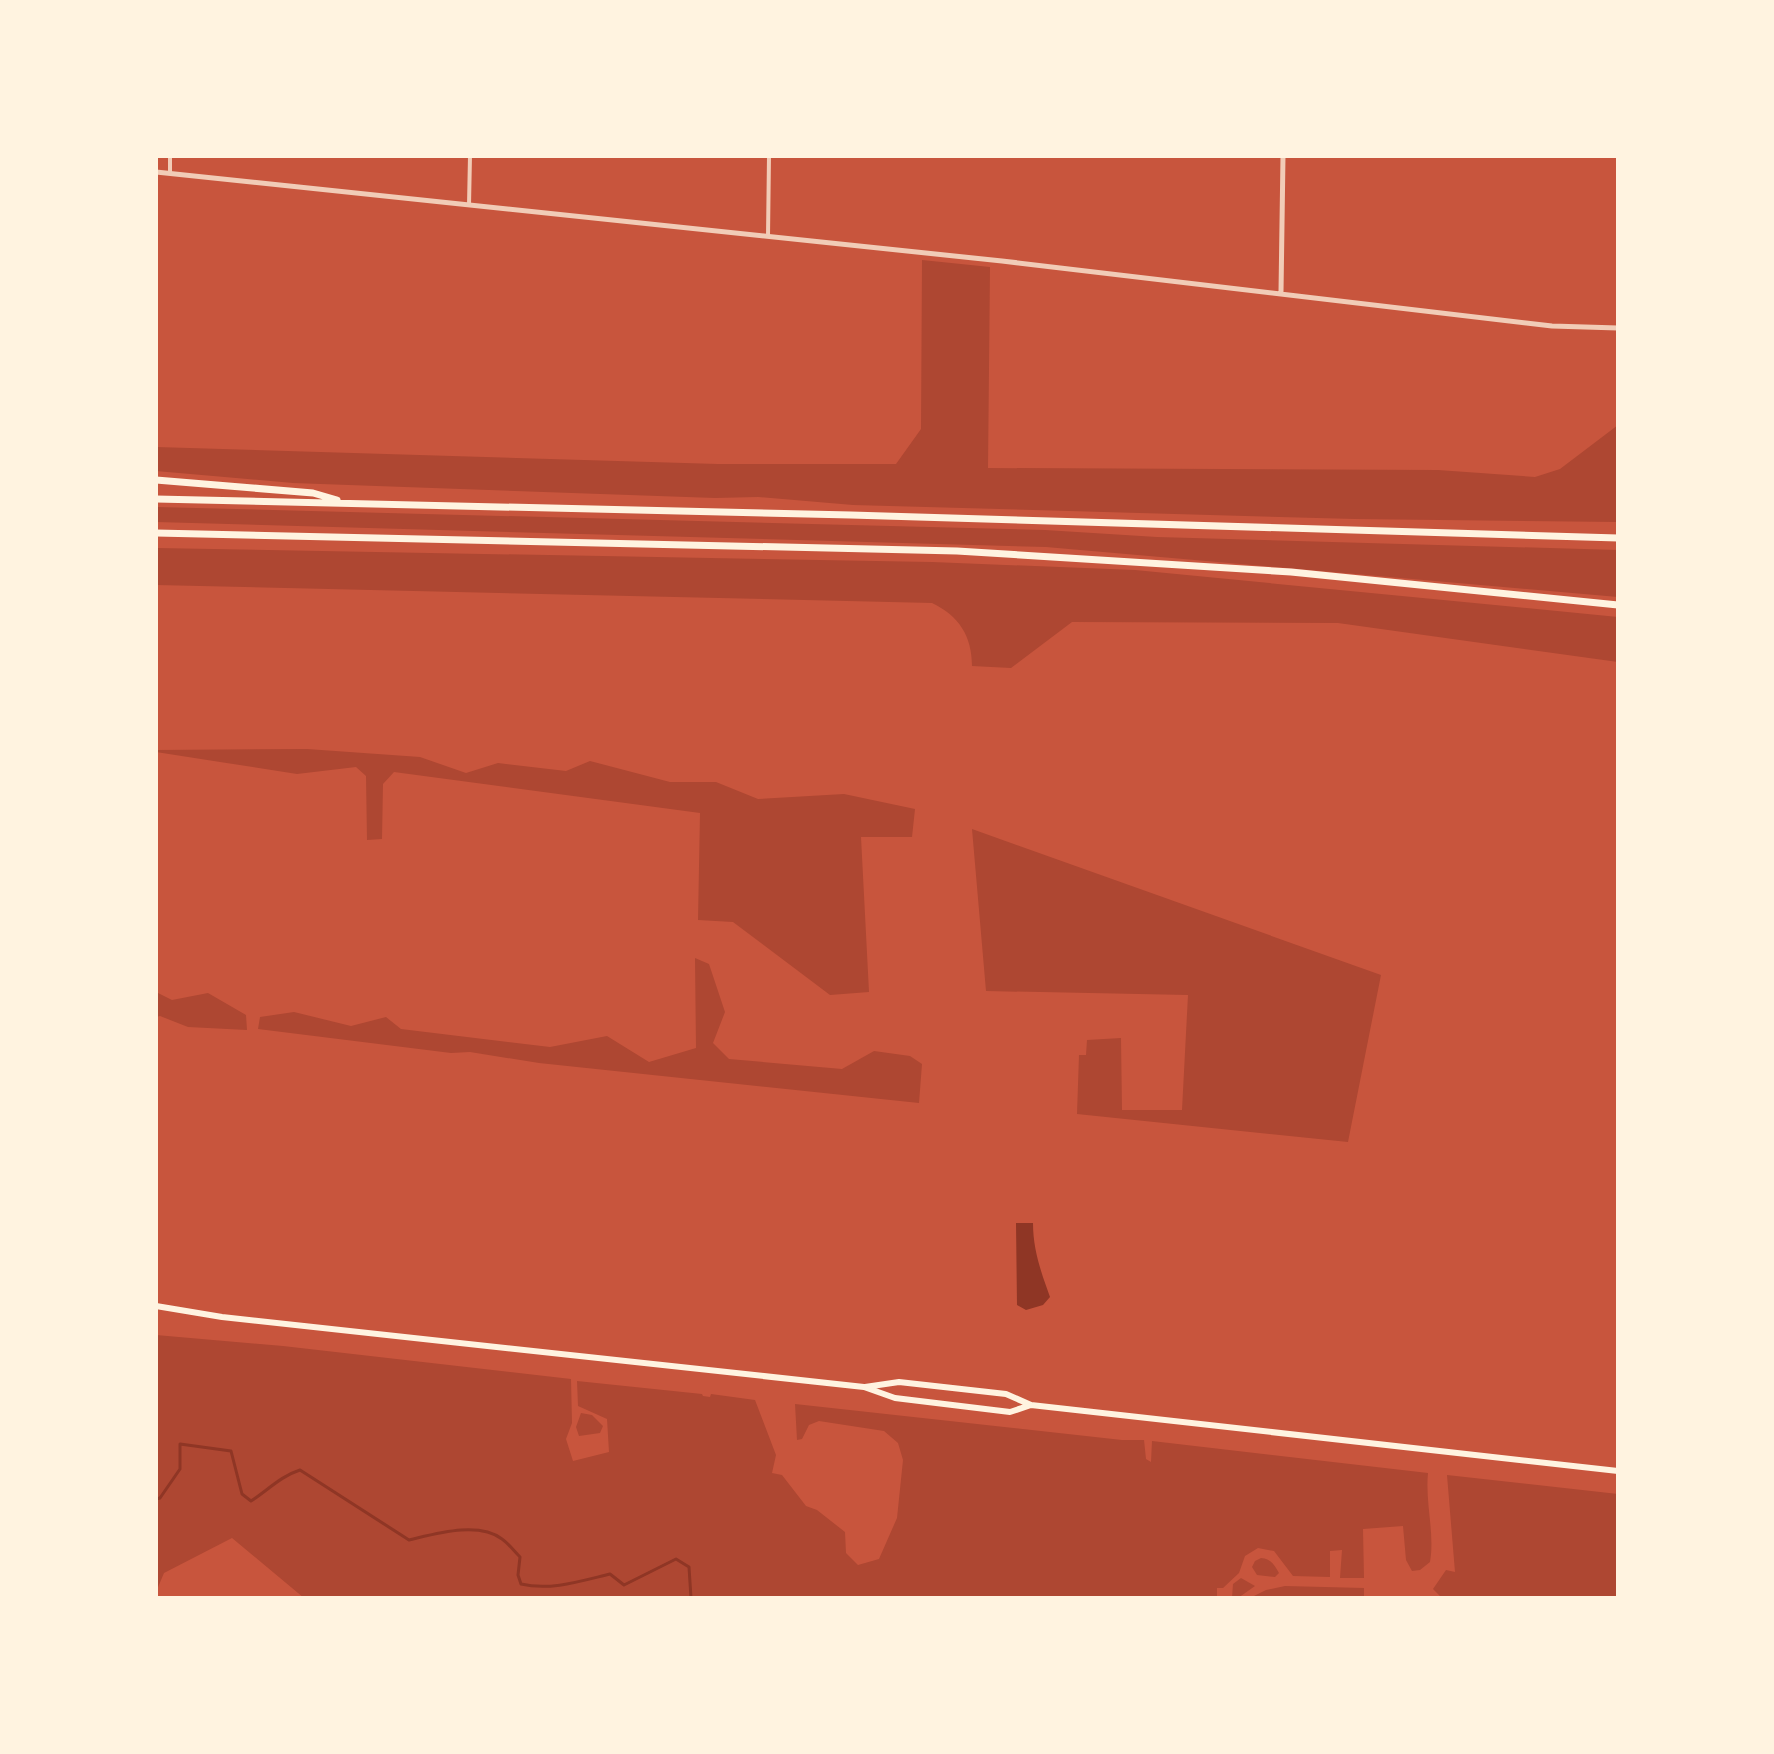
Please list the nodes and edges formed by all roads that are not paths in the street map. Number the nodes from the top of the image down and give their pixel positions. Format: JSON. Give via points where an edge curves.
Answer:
{"nodes":[{"id":1,"x":170,"y":156,"type":"edge"},
{"id":2,"x":470,"y":156,"type":"edge"},
{"id":3,"x":769,"y":156,"type":"edge"},
{"id":4,"x":1283,"y":156,"type":"edge"},
{"id":5,"x":156,"y":172,"type":"edge"},
{"id":6,"x":170,"y":173,"type":"junction"},
{"id":7,"x":469,"y":205,"type":"junction"},
{"id":8,"x":768,"y":236,"type":"junction"},
{"id":9,"x":1281,"y":292,"type":"junction"},
{"id":10,"x":1618,"y":328,"type":"edge"},
{"id":11,"x":156,"y":480,"type":"edge"},
{"id":12,"x":156,"y":499,"type":"edge"},
{"id":13,"x":347,"y":503,"type":"junction"},
{"id":14,"x":156,"y":535,"type":"edge"},
{"id":15,"x":1618,"y":538,"type":"edge"},
{"id":16,"x":1618,"y":605,"type":"edge"},
{"id":17,"x":158,"y":1308,"type":"edge"},
{"id":18,"x":864,"y":1387,"type":"junction"},
{"id":19,"x":1031,"y":1405,"type":"junction"},
{"id":20,"x":1618,"y":1471,"type":"edge"}],
"edges":[{"from":1,"to":6,"type":"street"},
{"from":2,"to":7,"type":"street"},
{"from":3,"to":8,"type":"street"},
{"from":4,"to":9,"type":"street"},
{"from":5,"to":6,"type":"street"},
{"from":6,"to":7,"type":"street"},
{"from":7,"to":8,"type":"street"},
{"from":8,"to":9,"type":"street"},
{"from":9,"to":10,"type":"street","via":[[1552,326]]},
{"from":11,"to":13,"type":"highway","via":[[313,493]]},
{"from":12,"to":13,"type":"highway"},
{"from":13,"to":15,"type":"highway"},
{"from":14,"to":16,"type":"highway","via":[[957,551],[1291,572]]},
{"from":17,"to":18,"type":"main road"},
{"from":18,"to":19,"type":"main road","via":[[899,1382],[1006,1394]]},
{"from":18,"to":19,"type":"main road","via":[[895,1398],[1010,1412]]},
{"from":19,"to":20,"type":"main road"}]}
